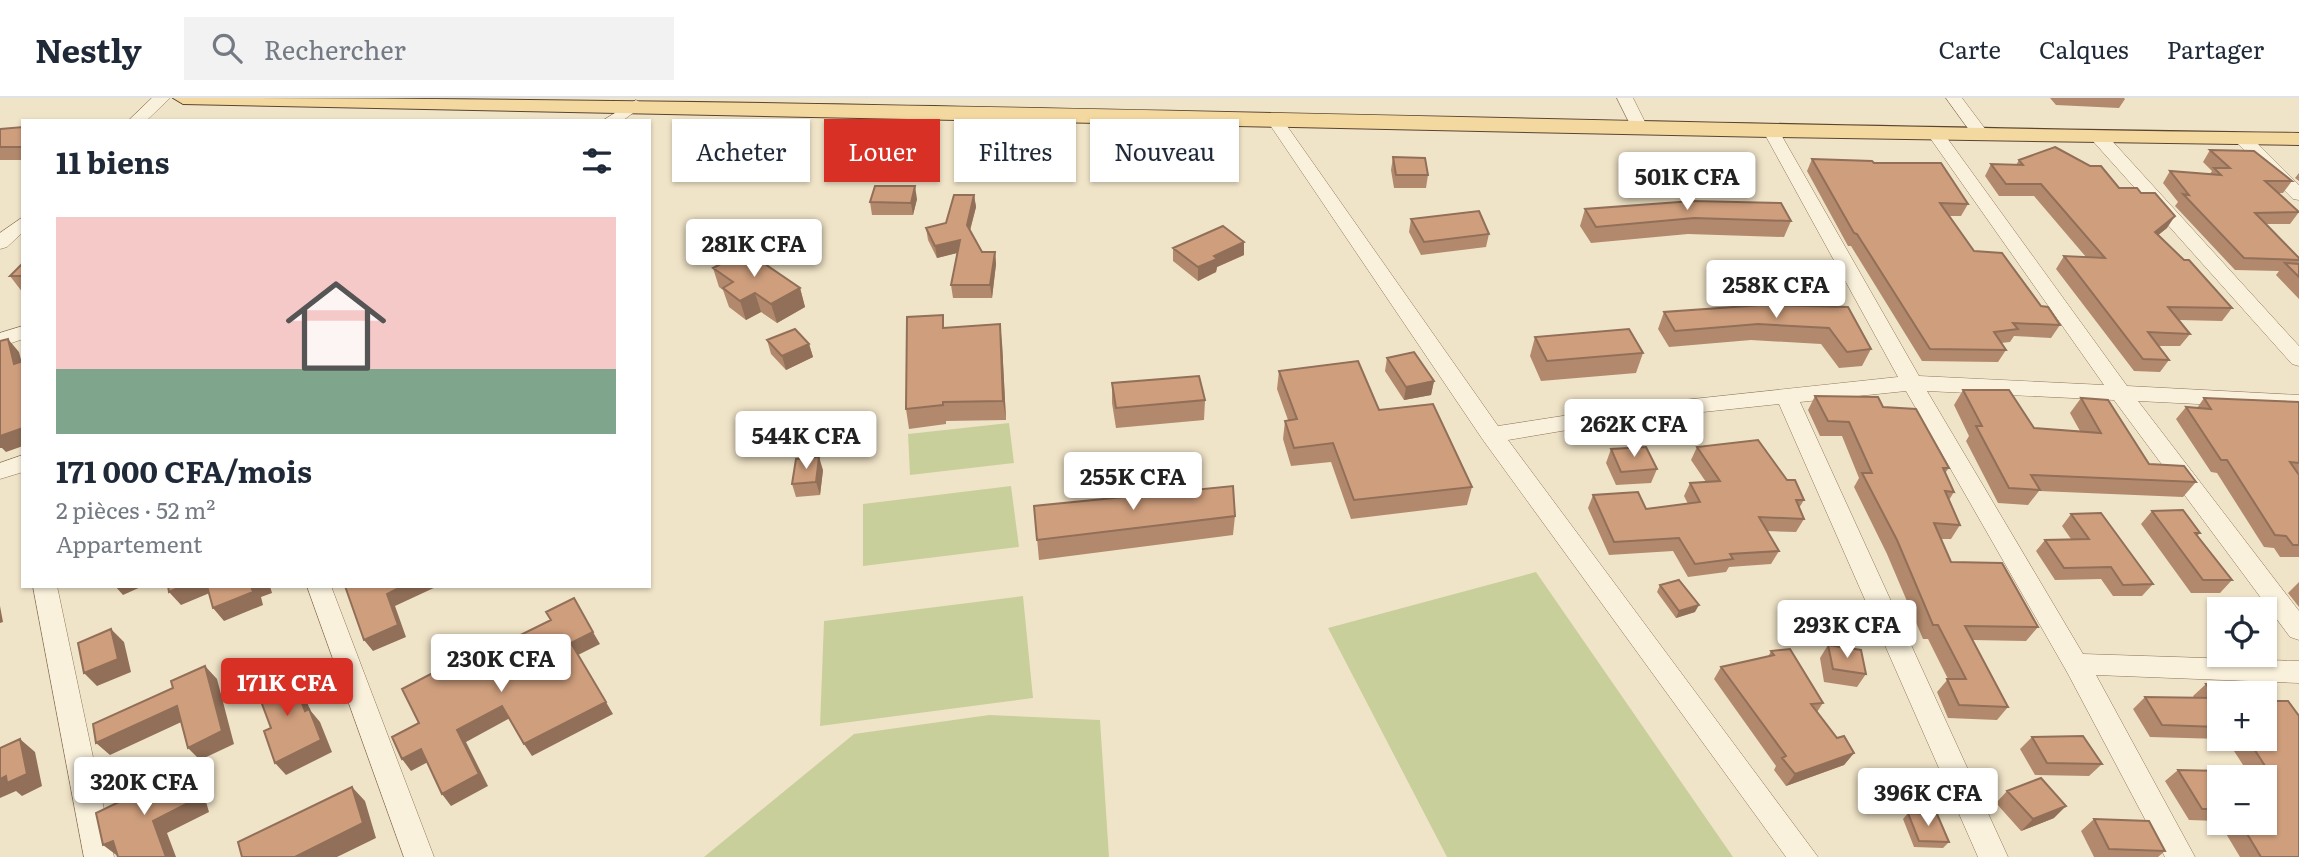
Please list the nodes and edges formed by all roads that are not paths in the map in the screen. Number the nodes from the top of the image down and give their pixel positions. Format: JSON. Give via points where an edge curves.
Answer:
{"nodes":[{"id":1,"x":162,"y":98,"type":"edge"},
{"id":2,"x":183,"y":98,"type":"edge"},
{"id":3,"x":1625,"y":98,"type":"edge"},
{"id":4,"x":1954,"y":98,"type":"edge"},
{"id":5,"x":636,"y":105,"type":"junction"},
{"id":6,"x":138,"y":119,"type":"edge"},
{"id":7,"x":613,"y":119,"type":"edge"},
{"id":8,"x":1274,"y":119,"type":"junction"},
{"id":9,"x":1640,"y":128,"type":"junction"},
{"id":10,"x":1771,"y":131,"type":"junction"},
{"id":11,"x":1981,"y":134,"type":"junction"},
{"id":12,"x":1936,"y":135,"type":"junction"},
{"id":13,"x":2098,"y":136,"type":"junction"},
{"id":14,"x":2242,"y":138,"type":"junction"},
{"id":15,"x":2299,"y":139,"type":"edge"},
{"id":16,"x":2299,"y":195,"type":"edge"},
{"id":17,"x":21,"y":224,"type":"edge"},
{"id":18,"x":0,"y":243,"type":"edge"},
{"id":19,"x":21,"y":333,"type":"edge"},
{"id":20,"x":0,"y":340,"type":"edge"},
{"id":21,"x":2299,"y":359,"type":"edge"},
{"id":22,"x":1913,"y":383,"type":"junction"},
{"id":23,"x":2121,"y":394,"type":"junction"},
{"id":24,"x":1786,"y":396,"type":"junction"},
{"id":25,"x":2299,"y":402,"type":"edge"},
{"id":26,"x":1491,"y":435,"type":"junction"},
{"id":27,"x":45,"y":588,"type":"edge"},
{"id":28,"x":320,"y":588,"type":"edge"},
{"id":29,"x":2299,"y":630,"type":"edge"},
{"id":30,"x":2076,"y":664,"type":"junction"},
{"id":31,"x":2299,"y":672,"type":"edge"},
{"id":32,"x":99,"y":857,"type":"edge"},
{"id":33,"x":419,"y":857,"type":"edge"},
{"id":34,"x":1803,"y":857,"type":"edge"},
{"id":35,"x":1993,"y":857,"type":"edge"},
{"id":36,"x":2180,"y":857,"type":"edge"}],
"edges":[{"from":1,"to":6,"type":"street"},
{"from":2,"to":5,"type":"main road"},
{"from":3,"to":9,"type":"street"},
{"from":4,"to":11,"type":"street"},
{"from":5,"to":7,"type":"street"},
{"from":5,"to":8,"type":"main road"},
{"from":8,"to":9,"type":"main road"},
{"from":8,"to":26,"type":"street"},
{"from":9,"to":10,"type":"main road"},
{"from":10,"to":12,"type":"main road"},
{"from":10,"to":22,"type":"street"},
{"from":11,"to":12,"type":"main road"},
{"from":11,"to":13,"type":"main road"},
{"from":12,"to":23,"type":"street"},
{"from":13,"to":14,"type":"main road"},
{"from":13,"to":21,"type":"street"},
{"from":14,"to":15,"type":"main road"},
{"from":14,"to":16,"type":"street"},
{"from":17,"to":18,"type":"street"},
{"from":19,"to":20,"type":"street"},
{"from":22,"to":23,"type":"street"},
{"from":22,"to":24,"type":"street"},
{"from":22,"to":30,"type":"street"},
{"from":23,"to":25,"type":"street"},
{"from":23,"to":29,"type":"street"},
{"from":24,"to":26,"type":"street","via":[[1628,413]]},
{"from":24,"to":35,"type":"street"},
{"from":26,"to":34,"type":"street"},
{"from":27,"to":32,"type":"street"},
{"from":28,"to":33,"type":"street"},
{"from":30,"to":31,"type":"street"},
{"from":30,"to":36,"type":"street"}]}
